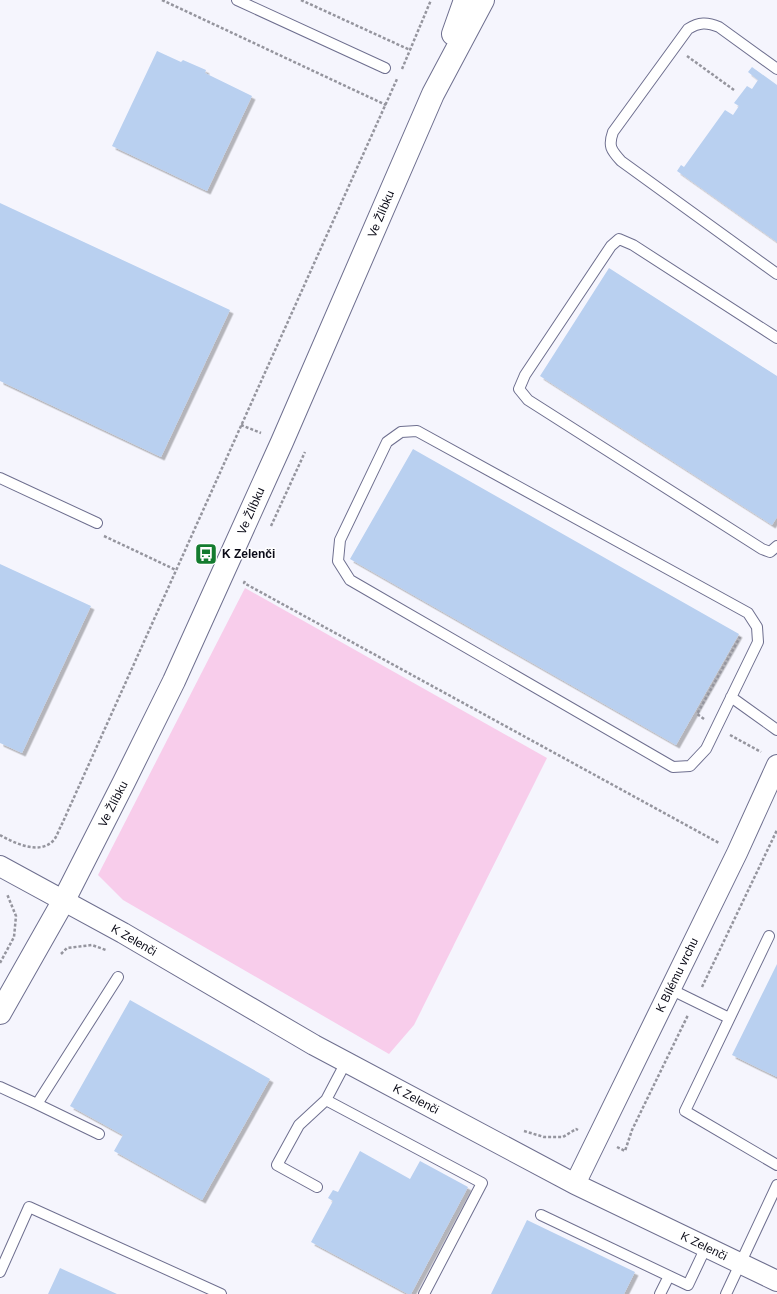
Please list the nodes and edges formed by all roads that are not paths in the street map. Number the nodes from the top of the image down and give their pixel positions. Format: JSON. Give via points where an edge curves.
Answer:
{"nodes":[{"id":1,"x":237,"y":0,"type":"edge"},
{"id":2,"x":465,"y":0,"type":"edge"},
{"id":3,"x":484,"y":0,"type":"edge"},
{"id":4,"x":385,"y":68,"type":"dead end"},
{"id":5,"x":777,"y":69,"type":"edge"},
{"id":6,"x":433,"y":94,"type":"junction"},
{"id":7,"x":777,"y":274,"type":"edge"},
{"id":8,"x":777,"y":338,"type":"edge"},
{"id":9,"x":0,"y":478,"type":"edge"},
{"id":10,"x":97,"y":523,"type":"road end"},
{"id":11,"x":777,"y":546,"type":"edge"},
{"id":12,"x":731,"y":698,"type":"junction"},
{"id":13,"x":777,"y":730,"type":"edge"},
{"id":14,"x":777,"y":765,"type":"edge"},
{"id":15,"x":0,"y":866,"type":"edge"},
{"id":16,"x":64,"y":900,"type":"junction"},
{"id":17,"x":769,"y":936,"type":"dead end"},
{"id":18,"x":118,"y":977,"type":"dead end"},
{"id":19,"x":670,"y":989,"type":"junction"},
{"id":20,"x":0,"y":1013,"type":"edge"},
{"id":21,"x":729,"y":1018,"type":"junction"},
{"id":22,"x":346,"y":1062,"type":"junction"},
{"id":23,"x":0,"y":1087,"type":"edge"},
{"id":24,"x":326,"y":1100,"type":"junction"},
{"id":25,"x":37,"y":1104,"type":"junction"},
{"id":26,"x":99,"y":1134,"type":"dead end"},
{"id":27,"x":777,"y":1165,"type":"edge"},
{"id":28,"x":575,"y":1184,"type":"junction"},
{"id":29,"x":777,"y":1185,"type":"edge"},
{"id":30,"x":317,"y":1186,"type":"dead end"},
{"id":31,"x":541,"y":1215,"type":"dead end"},
{"id":32,"x":706,"y":1247,"type":"junction"},
{"id":33,"x":740,"y":1263,"type":"junction"},
{"id":34,"x":0,"y":1272,"type":"edge"},
{"id":35,"x":669,"y":1276,"type":"junction"},
{"id":36,"x":777,"y":1281,"type":"edge"},
{"id":37,"x":221,"y":1294,"type":"edge"},
{"id":38,"x":424,"y":1294,"type":"edge"},
{"id":39,"x":660,"y":1294,"type":"edge"},
{"id":40,"x":726,"y":1294,"type":"edge"}],
"edges":[{"from":1,"to":4,"type":"lane"},
{"from":2,"to":6,"type":"street"},
{"from":3,"to":6,"type":"street","name":"Ve Žlíbku"},
{"from":5,"to":7,"type":"lane","via":[[712,24],[695,24],[688,29],[613,132],[610,140],[614,153],[621,161]]},
{"from":6,"to":16,"type":"street","name":"Ve Žlíbku","via":[[286,435],[174,681]]},
{"from":8,"to":11,"type":"lane","via":[[633,245],[619,239],[611,246],[525,375],[519,389],[528,400],[762,549],[770,552]]},
{"from":9,"to":10,"type":"lane"},
{"from":12,"to":12,"type":"lane","via":[[706,749],[690,766],[673,767],[350,580],[338,561],[340,540],[387,442],[401,432],[417,431],[748,613],[756,628],[758,642]]},
{"from":12,"to":13,"type":"lane"},
{"from":14,"to":19,"type":"street","name":"K Bílému vrchu"},
{"from":15,"to":16,"type":"street","name":"K Zelenči"},
{"from":16,"to":20,"type":"street","name":"Ve Žlíbku"},
{"from":16,"to":22,"type":"street","name":"K Zelenči"},
{"from":17,"to":21,"type":"lane"},
{"from":18,"to":25,"type":"lane"},
{"from":19,"to":21,"type":"lane"},
{"from":19,"to":28,"type":"street","name":"K Bílému vrchu"},
{"from":21,"to":27,"type":"lane","via":[[685,1111]]},
{"from":22,"to":24,"type":"lane"},
{"from":22,"to":28,"type":"street","name":"K Zelenči"},
{"from":23,"to":25,"type":"lane"},
{"from":24,"to":30,"type":"lane","via":[[299,1125],[278,1165]]},
{"from":24,"to":38,"type":"lane","via":[[482,1183]]},
{"from":25,"to":26,"type":"lane"},
{"from":28,"to":32,"type":"street","name":"K Zelenči"},
{"from":29,"to":33,"type":"lane"},
{"from":31,"to":35,"type":"lane"},
{"from":32,"to":33,"type":"street","name":"K Zelenči"},
{"from":32,"to":35,"type":"lane","via":[[688,1285]]},
{"from":33,"to":36,"type":"street","name":"K Zelenči"},
{"from":33,"to":40,"type":"lane"},
{"from":34,"to":37,"type":"lane","via":[[29,1207]]},
{"from":35,"to":39,"type":"lane"}]}
